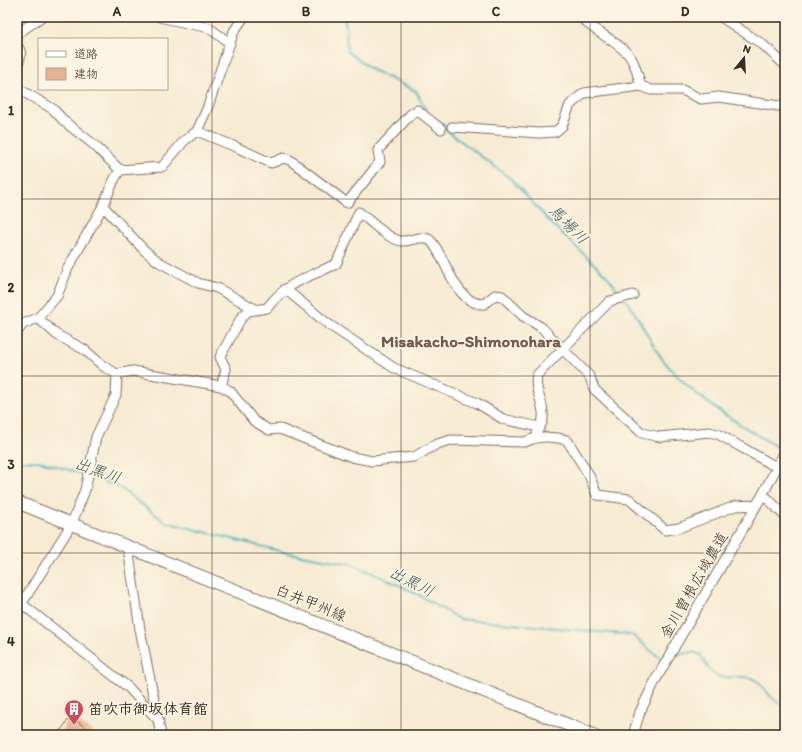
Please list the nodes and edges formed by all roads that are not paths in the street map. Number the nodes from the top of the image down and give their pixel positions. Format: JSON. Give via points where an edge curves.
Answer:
{"nodes":[{"id":1,"x":41,"y":17,"type":"edge"},
{"id":2,"x":158,"y":17,"type":"edge"},
{"id":3,"x":244,"y":17,"type":"edge"},
{"id":4,"x":581,"y":17,"type":"edge"},
{"id":5,"x":721,"y":17,"type":"edge"},
{"id":6,"x":17,"y":34,"type":"edge"},
{"id":7,"x":230,"y":43,"type":"junction"},
{"id":8,"x":17,"y":46,"type":"edge"},
{"id":9,"x":785,"y":65,"type":"edge"},
{"id":10,"x":17,"y":66,"type":"edge"},
{"id":11,"x":641,"y":86,"type":"junction"},
{"id":12,"x":17,"y":88,"type":"edge"},
{"id":13,"x":785,"y":104,"type":"edge"},
{"id":14,"x":452,"y":127,"type":"dead end"},
{"id":15,"x":441,"y":129,"type":"dead end"},
{"id":16,"x":197,"y":132,"type":"junction"},
{"id":17,"x":120,"y":170,"type":"junction"},
{"id":18,"x":103,"y":206,"type":"junction"},
{"id":19,"x":285,"y":289,"type":"junction"},
{"id":20,"x":631,"y":295,"type":"dead end"},
{"id":21,"x":256,"y":310,"type":"junction"},
{"id":22,"x":38,"y":318,"type":"junction"},
{"id":23,"x":17,"y":332,"type":"edge"},
{"id":24,"x":562,"y":349,"type":"junction"},
{"id":25,"x":118,"y":374,"type":"junction"},
{"id":26,"x":221,"y":386,"type":"junction"},
{"id":27,"x":539,"y":427,"type":"junction"},
{"id":28,"x":535,"y":437,"type":"junction"},
{"id":29,"x":784,"y":454,"type":"edge"},
{"id":30,"x":778,"y":468,"type":"junction"},
{"id":31,"x":763,"y":494,"type":"junction"},
{"id":32,"x":17,"y":502,"type":"edge"},
{"id":33,"x":756,"y":505,"type":"junction"},
{"id":34,"x":785,"y":516,"type":"edge"},
{"id":35,"x":71,"y":525,"type":"junction"},
{"id":36,"x":128,"y":548,"type":"junction"},
{"id":37,"x":20,"y":602,"type":"edge"},
{"id":38,"x":17,"y":611,"type":"edge"},
{"id":39,"x":159,"y":721,"type":"junction"},
{"id":40,"x":162,"y":735,"type":"edge"},
{"id":41,"x":592,"y":735,"type":"edge"},
{"id":42,"x":633,"y":735,"type":"edge"}],
"edges":[{"from":1,"to":6,"type":"street"},
{"from":2,"to":7,"type":"street","via":[[209,28]]},
{"from":3,"to":7,"type":"street","via":[[234,31]]},
{"from":4,"to":11,"type":"street","via":[[593,29],[626,52],[633,62]]},
{"from":5,"to":9,"type":"street","via":[[762,44]]},
{"from":7,"to":16,"type":"street"},
{"from":8,"to":10,"type":"street","via":[[21,57]]},
{"from":11,"to":13,"type":"street","via":[[651,90],[682,90],[701,100],[719,97],[779,106]]},
{"from":11,"to":14,"type":"street","via":[[584,92],[570,105],[562,126],[555,132]]},
{"from":12,"to":17,"type":"street","via":[[53,109]]},
{"from":15,"to":16,"type":"street","via":[[417,110],[378,150],[380,162],[347,203],[290,160],[284,158],[271,163],[236,146]]},
{"from":16,"to":17,"type":"street","via":[[184,141],[162,167]]},
{"from":17,"to":18,"type":"street"},
{"from":18,"to":21,"type":"street","via":[[144,250],[159,262],[198,283],[217,288]]},
{"from":18,"to":22,"type":"street","via":[[68,268],[57,296]]},
{"from":19,"to":21,"type":"street","via":[[266,308]]},
{"from":19,"to":24,"type":"street","via":[[336,264],[359,212],[389,236],[401,241],[422,237],[430,240],[456,287],[473,302],[484,304],[495,295],[502,296],[523,316],[541,326]]},
{"from":19,"to":27,"type":"street","via":[[328,324],[394,368],[477,404],[503,419]]},
{"from":20,"to":24,"type":"street","via":[[610,301]]},
{"from":21,"to":26,"type":"street","via":[[248,311],[240,318],[220,358],[226,369]]},
{"from":22,"to":23,"type":"street","via":[[23,324]]},
{"from":22,"to":25,"type":"street","via":[[57,335],[85,350],[103,366]]},
{"from":24,"to":27,"type":"street","via":[[537,375],[535,383],[542,402],[543,418]]},
{"from":24,"to":30,"type":"street","via":[[590,377],[594,389],[642,433],[660,437],[709,432],[718,434]]},
{"from":25,"to":26,"type":"street","via":[[133,371]]},
{"from":25,"to":35,"type":"street","via":[[116,395],[96,437],[85,490]]},
{"from":26,"to":28,"type":"street","via":[[230,391],[254,421],[269,430],[280,429],[352,457],[372,461],[414,457],[437,444],[451,440],[525,442]]},
{"from":27,"to":28,"type":"street"},
{"from":28,"to":33,"type":"street","via":[[567,440],[589,475],[597,495],[629,499],[665,530],[679,528],[735,506]]},
{"from":29,"to":30,"type":"street","name":"金川曽根広域農道"},
{"from":30,"to":31,"type":"street","name":"金川曽根広域農道"},
{"from":31,"to":33,"type":"street","name":"金川曽根広域農道"},
{"from":31,"to":34,"type":"street"},
{"from":32,"to":35,"type":"main road","name":"白井甲州線"},
{"from":33,"to":42,"type":"street","name":"金川曽根広域農道","via":[[665,662],[640,712]]},
{"from":35,"to":36,"type":"main road","name":"白井甲州線"},
{"from":35,"to":37,"type":"street"},
{"from":36,"to":39,"type":"street","via":[[140,629]]},
{"from":36,"to":41,"type":"main road","name":"白井甲州線"},
{"from":37,"to":38,"type":"street"},
{"from":37,"to":39,"type":"street","via":[[129,688]]},
{"from":39,"to":40,"type":"street"}]}
